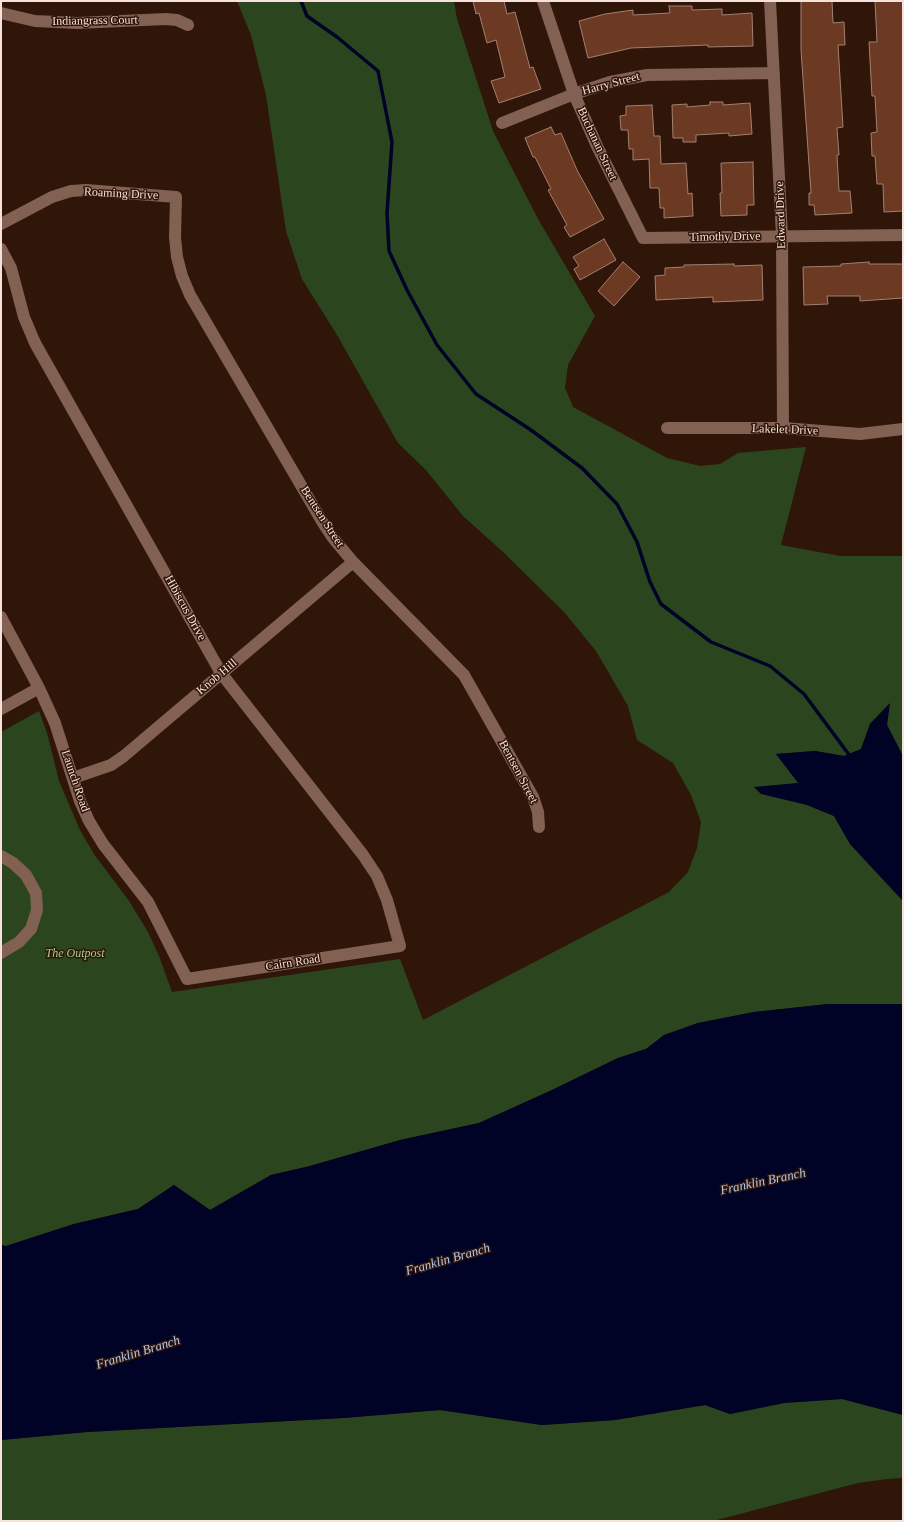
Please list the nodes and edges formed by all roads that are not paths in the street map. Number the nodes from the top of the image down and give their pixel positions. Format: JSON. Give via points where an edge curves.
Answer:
{"nodes":[{"id":1,"x":543,"y":1,"type":"edge"},
{"id":2,"x":770,"y":1,"type":"edge"},
{"id":3,"x":1,"y":13,"type":"edge"},
{"id":4,"x":188,"y":25,"type":"dead end"},
{"id":5,"x":774,"y":73,"type":"junction"},
{"id":6,"x":574,"y":94,"type":"junction"},
{"id":7,"x":502,"y":123,"type":"dead end"},
{"id":8,"x":176,"y":197,"type":"joint"},
{"id":9,"x":1,"y":224,"type":"edge"},
{"id":10,"x":903,"y":235,"type":"edge"},
{"id":11,"x":782,"y":236,"type":"junction"},
{"id":12,"x":643,"y":238,"type":"joint"},
{"id":13,"x":1,"y":249,"type":"edge"},
{"id":14,"x":667,"y":428,"type":"dead end"},
{"id":15,"x":783,"y":428,"type":"junction"},
{"id":16,"x":903,"y":429,"type":"edge"},
{"id":17,"x":353,"y":562,"type":"junction"},
{"id":18,"x":1,"y":617,"type":"edge"},
{"id":19,"x":221,"y":673,"type":"junction"},
{"id":20,"x":39,"y":688,"type":"junction"},
{"id":21,"x":1,"y":709,"type":"edge"},
{"id":22,"x":73,"y":778,"type":"junction"},
{"id":23,"x":539,"y":827,"type":"dead end"},
{"id":24,"x":1,"y":856,"type":"edge"},
{"id":25,"x":400,"y":946,"type":"joint"},
{"id":26,"x":1,"y":953,"type":"edge"},
{"id":27,"x":187,"y":979,"type":"joint"}],
"edges":[{"from":1,"to":6,"type":"street","name":"Buchanan Street"},
{"from":2,"to":5,"type":"street","name":"Edward Drive"},
{"from":3,"to":4,"type":"street","name":"Indiangrass Court","via":[[42,21],[77,23],[166,19]]},
{"from":5,"to":6,"type":"street","name":"Harry Street","via":[[647,75],[610,82]]},
{"from":5,"to":11,"type":"street","name":"Edward Drive"},
{"from":6,"to":7,"type":"street","name":"Harry Street"},
{"from":6,"to":12,"type":"street","name":"Buchanan Street"},
{"from":8,"to":9,"type":"street","name":"Roaming Drive","via":[[86,190],[71,192],[52,197]]},
{"from":8,"to":17,"type":"street","name":"Bentsen Street","via":[[177,257],[190,295],[322,523]]},
{"from":10,"to":11,"type":"street","name":"Timothy Drive"},
{"from":11,"to":12,"type":"street","name":"Timothy Drive"},
{"from":11,"to":15,"type":"street","name":"Edward Drive"},
{"from":13,"to":19,"type":"street","name":"Hibiscus Drive","via":[[11,268],[24,317],[35,343]]},
{"from":14,"to":15,"type":"street","name":"Lakelet Drive"},
{"from":15,"to":16,"type":"street","name":"Lakelet Drive","via":[[860,434]]},
{"from":17,"to":19,"type":"street","name":"Knob Hill"},
{"from":17,"to":23,"type":"street","name":"Bentsen Street","via":[[464,675],[532,797],[538,812]]},
{"from":18,"to":20,"type":"street","name":"Launch Road"},
{"from":19,"to":22,"type":"street","name":"Knob Hill","via":[[124,756],[111,765]]},
{"from":19,"to":25,"type":"street","name":"Hibiscus Drive","via":[[377,876],[387,900]]},
{"from":20,"to":21,"type":"street"},
{"from":20,"to":22,"type":"street","name":"Launch Road","via":[[55,723]]},
{"from":22,"to":27,"type":"street","name":"Launch Road","via":[[89,821],[103,844],[148,902]]},
{"from":24,"to":26,"type":"street","via":[[26,875],[36,893],[37,910],[31,929],[19,942]]},
{"from":25,"to":27,"type":"street","name":"Cairn Road"}]}
